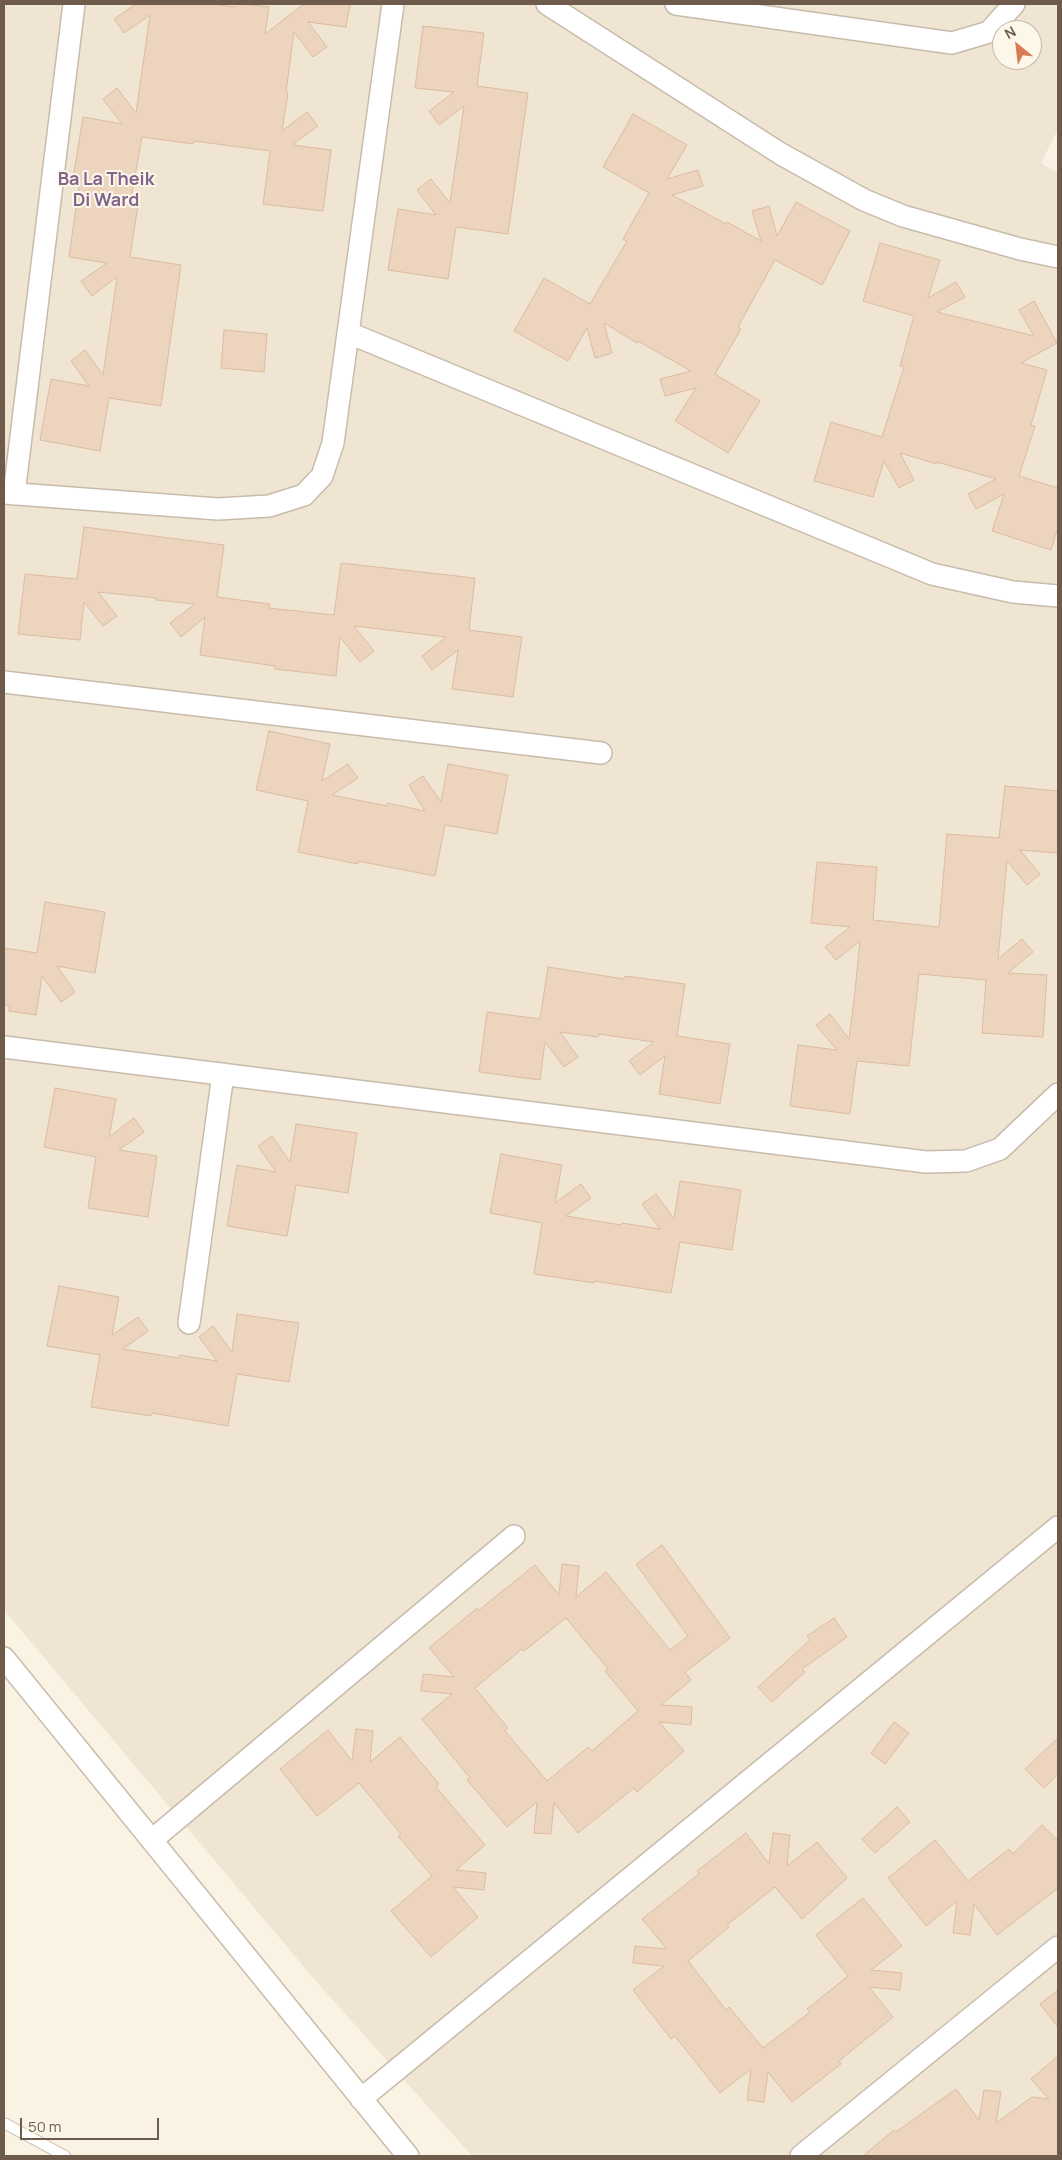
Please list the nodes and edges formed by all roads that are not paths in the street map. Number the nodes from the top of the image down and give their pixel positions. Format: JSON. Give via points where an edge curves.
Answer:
{"nodes":[{"id":1,"x":74,"y":4,"type":"edge"},
{"id":2,"x":393,"y":4,"type":"edge"},
{"id":3,"x":547,"y":4,"type":"edge"},
{"id":4,"x":676,"y":4,"type":"edge"},
{"id":5,"x":1014,"y":4,"type":"edge"},
{"id":6,"x":1058,"y":257,"type":"edge"},
{"id":7,"x":349,"y":333,"type":"junction"},
{"id":8,"x":9,"y":494,"type":"edge"},
{"id":9,"x":1058,"y":596,"type":"edge"},
{"id":10,"x":4,"y":682,"type":"edge"},
{"id":11,"x":601,"y":753,"type":"dead end"},
{"id":12,"x":4,"y":1047,"type":"edge"},
{"id":13,"x":223,"y":1074,"type":"junction"},
{"id":14,"x":1058,"y":1094,"type":"edge"},
{"id":15,"x":189,"y":1323,"type":"dead end"},
{"id":16,"x":1058,"y":1527,"type":"edge"},
{"id":17,"x":514,"y":1536,"type":"dead end"},
{"id":18,"x":4,"y":1658,"type":"edge"},
{"id":19,"x":152,"y":1840,"type":"junction"},
{"id":20,"x":1058,"y":1947,"type":"edge"},
{"id":21,"x":362,"y":2098,"type":"junction"},
{"id":22,"x":4,"y":2123,"type":"edge"},
{"id":23,"x":66,"y":2156,"type":"edge"},
{"id":24,"x":408,"y":2156,"type":"edge"},
{"id":25,"x":801,"y":2156,"type":"edge"}],
"edges":[{"from":1,"to":8,"type":"street"},
{"from":2,"to":7,"type":"street"},
{"from":3,"to":6,"type":"street","via":[[781,154],[864,200],[912,219]]},
{"from":4,"to":5,"type":"street","via":[[952,43],[989,32]]},
{"from":7,"to":8,"type":"street","via":[[332,443],[322,476],[304,495],[268,506],[218,509]]},
{"from":7,"to":9,"type":"street","via":[[932,574],[1013,592]]},
{"from":10,"to":11,"type":"street"},
{"from":12,"to":13,"type":"street"},
{"from":13,"to":14,"type":"street","via":[[926,1162],[966,1161],[1000,1150]]},
{"from":13,"to":15,"type":"street"},
{"from":16,"to":21,"type":"street"},
{"from":17,"to":19,"type":"street"},
{"from":18,"to":19,"type":"street"},
{"from":19,"to":21,"type":"street"},
{"from":20,"to":25,"type":"street"},
{"from":21,"to":24,"type":"street"},
{"from":22,"to":23,"type":"lane"}]}
